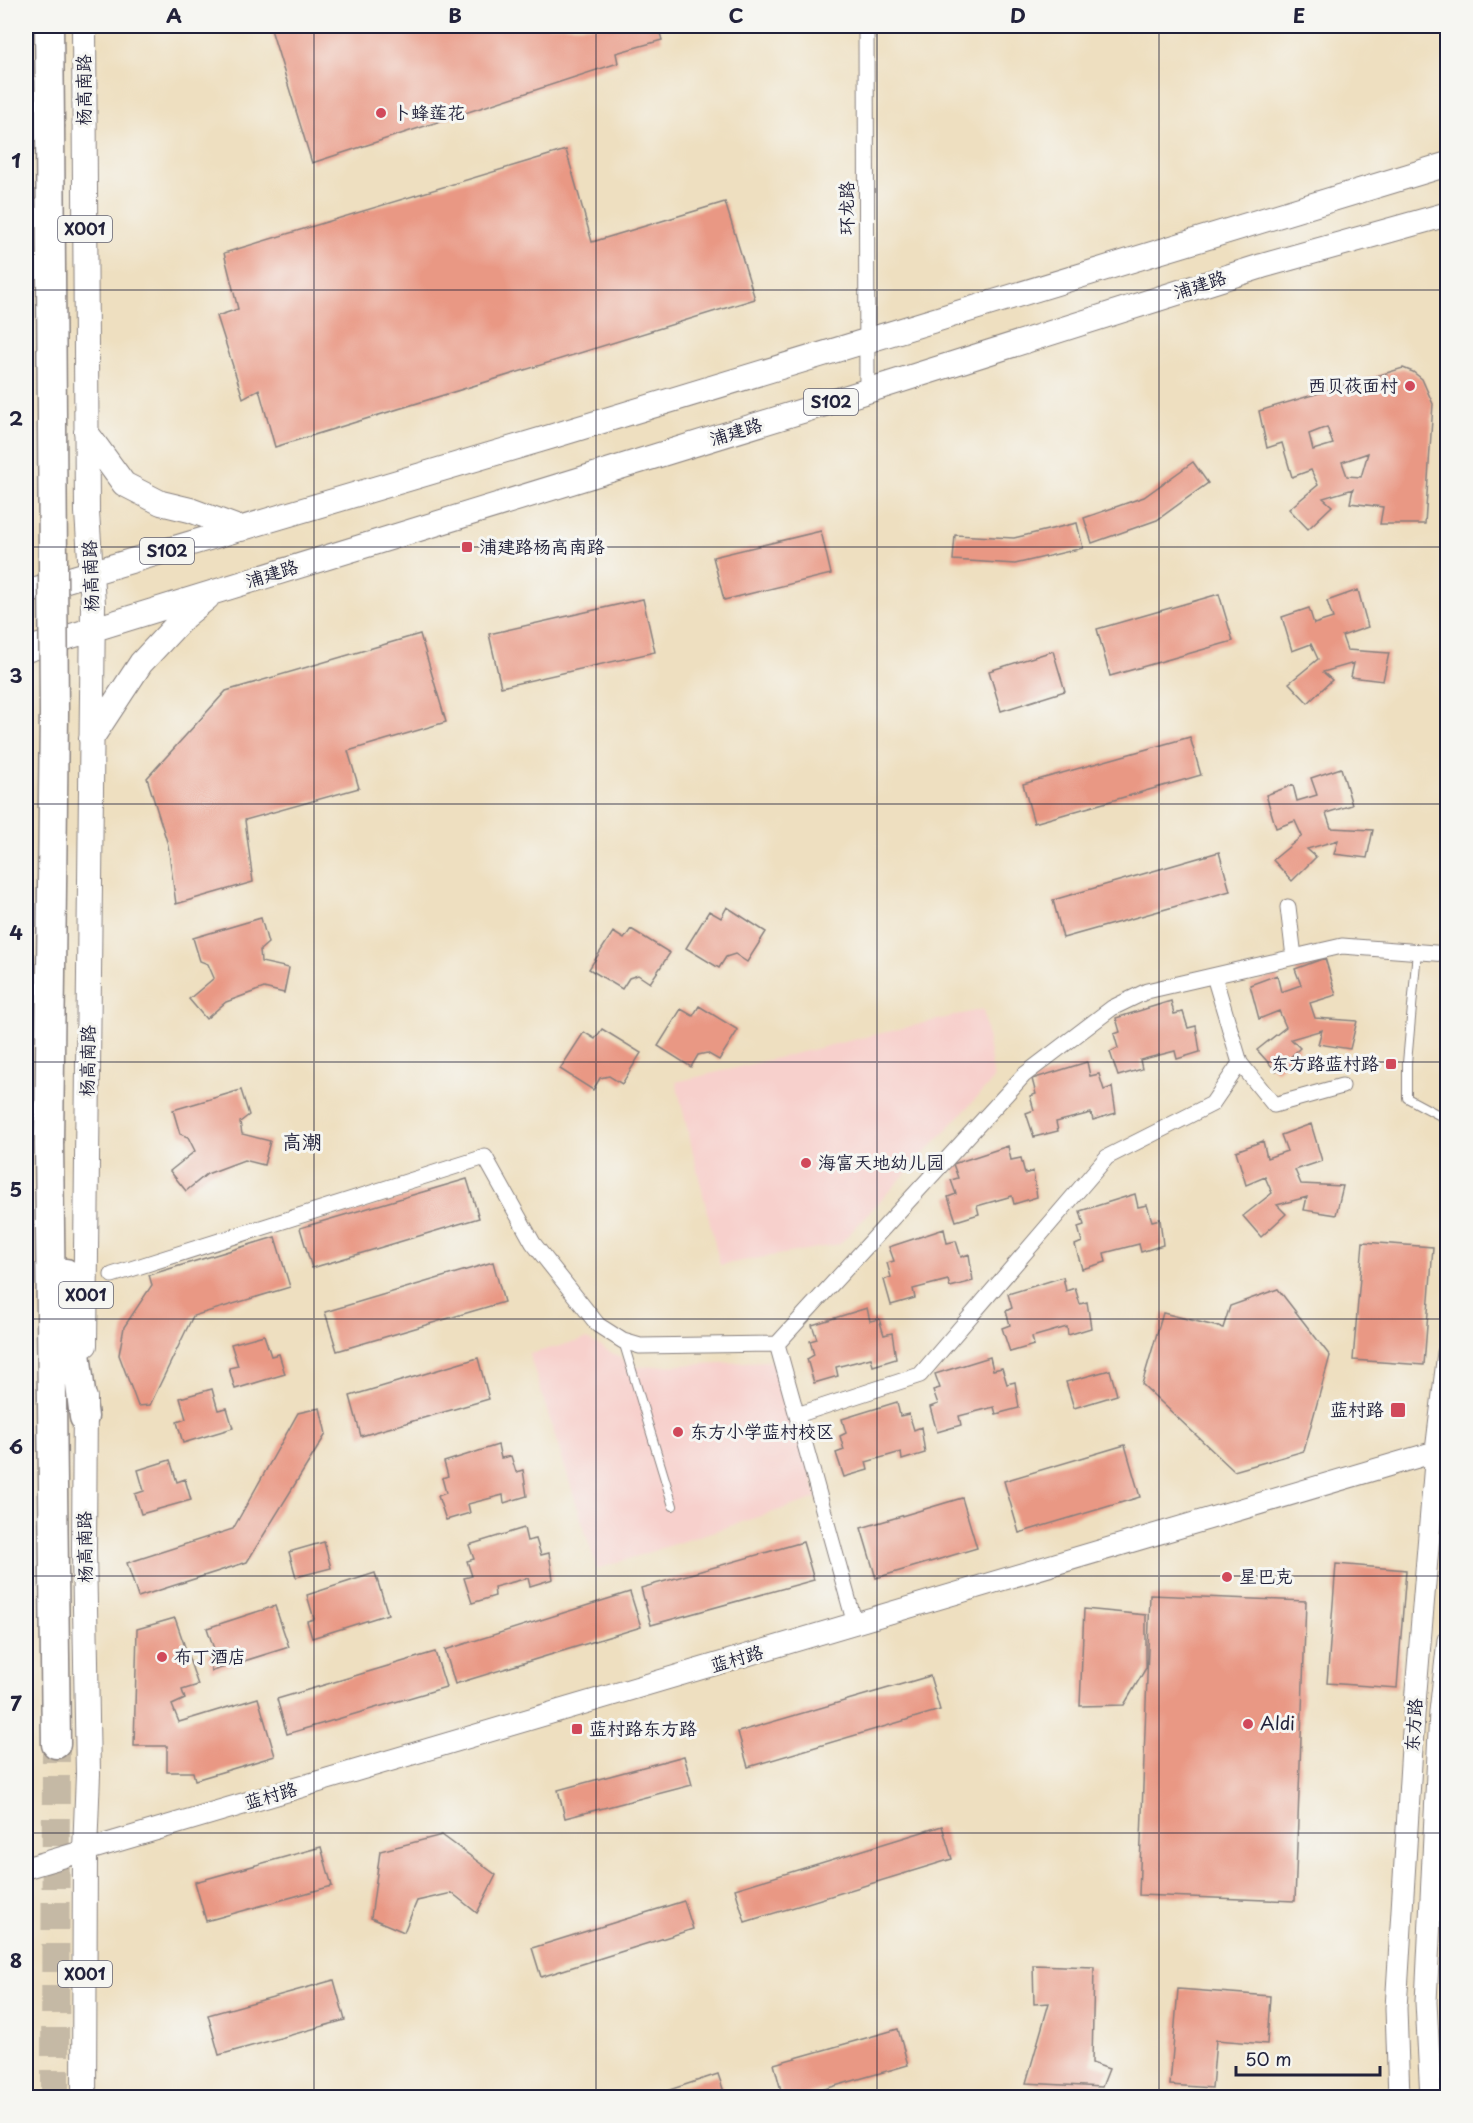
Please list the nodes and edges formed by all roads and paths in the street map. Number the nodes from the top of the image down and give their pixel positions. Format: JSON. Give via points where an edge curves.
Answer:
{"nodes":[{"id":1,"x":49,"y":26,"type":"edge"},
{"id":2,"x":84,"y":26,"type":"edge"},
{"id":3,"x":866,"y":26,"type":"edge"},
{"id":4,"x":1448,"y":164,"type":"edge"},
{"id":5,"x":1448,"y":214,"type":"edge"},
{"id":6,"x":867,"y":341,"type":"junction"},
{"id":7,"x":867,"y":391,"type":"junction"},
{"id":8,"x":86,"y":432,"type":"junction"},
{"id":9,"x":241,"y":529,"type":"junction"},
{"id":10,"x":92,"y":572,"type":"junction"},
{"id":11,"x":26,"y":592,"type":"edge"},
{"id":12,"x":215,"y":592,"type":"junction"},
{"id":13,"x":92,"y":629,"type":"junction"},
{"id":14,"x":26,"y":650,"type":"edge"},
{"id":15,"x":91,"y":739,"type":"junction"},
{"id":16,"x":1288,"y":907,"type":"dead end"},
{"id":17,"x":1418,"y":951,"type":"junction"},
{"id":18,"x":1448,"y":954,"type":"edge"},
{"id":19,"x":1294,"y":957,"type":"junction"},
{"id":20,"x":1215,"y":976,"type":"junction"},
{"id":21,"x":1240,"y":1063,"type":"junction"},
{"id":22,"x":1342,"y":1086,"type":"dead end"},
{"id":23,"x":1448,"y":1120,"type":"edge"},
{"id":24,"x":49,"y":1143,"type":"junction"},
{"id":25,"x":112,"y":1275,"type":"dead end"},
{"id":26,"x":623,"y":1341,"type":"junction"},
{"id":27,"x":777,"y":1344,"type":"junction"},
{"id":28,"x":1448,"y":1353,"type":"edge"},
{"id":29,"x":797,"y":1414,"type":"junction"},
{"id":30,"x":84,"y":1417,"type":"junction"},
{"id":31,"x":1442,"y":1449,"type":"edge"},
{"id":32,"x":673,"y":1506,"type":"dead end"},
{"id":33,"x":855,"y":1624,"type":"junction"},
{"id":34,"x":1448,"y":1640,"type":"edge"},
{"id":35,"x":56,"y":1744,"type":"tunnel mouth"},
{"id":36,"x":85,"y":1851,"type":"junction"},
{"id":37,"x":26,"y":1868,"type":"edge"},
{"id":38,"x":84,"y":2097,"type":"edge"},
{"id":39,"x":1399,"y":2097,"type":"edge"},
{"id":40,"x":1431,"y":2097,"type":"edge"}],
"edges":[{"from":1,"to":24,"type":"highway","name":"杨高南路","number":"X001","bridge":true,"via":[[54,713]]},
{"from":2,"to":8,"type":"main road","name":"杨高南路","number":"X001"},
{"from":3,"to":6,"type":"street","name":"环龙路"},
{"from":4,"to":6,"type":"main road","number":"S102"},
{"from":5,"to":7,"type":"main road","name":"浦建路","number":"S102","via":[[1262,266]]},
{"from":6,"to":7,"type":"street","name":"环龙路"},
{"from":6,"to":9,"type":"main road","number":"S102"},
{"from":7,"to":12,"type":"main road","name":"浦建路","number":"S102"},
{"from":8,"to":9,"type":"main road","via":[[124,484],[161,502]]},
{"from":8,"to":10,"type":"main road","name":"杨高南路","number":"X001"},
{"from":9,"to":10,"type":"main road","number":"S102"},
{"from":10,"to":11,"type":"main road","number":"S102"},
{"from":10,"to":13,"type":"main road","name":"杨高南路","number":"X001"},
{"from":12,"to":13,"type":"main road","name":"浦建路","number":"S102"},
{"from":12,"to":15,"type":"main road","via":[[184,617],[141,663]]},
{"from":13,"to":14,"type":"main road","name":"浦建路","number":"S102"},
{"from":13,"to":15,"type":"main road","name":"杨高南路","number":"X001"},
{"from":15,"to":30,"type":"main road","name":"杨高南路","number":"X001"},
{"from":16,"to":19,"type":"street"},
{"from":17,"to":18,"type":"street"},
{"from":17,"to":19,"type":"street","via":[[1342,946]]},
{"from":17,"to":23,"type":"lane","via":[[1407,1098]]},
{"from":19,"to":20,"type":"street"},
{"from":20,"to":21,"type":"street"},
{"from":20,"to":27,"type":"street","via":[[1147,991],[1112,1008],[1024,1075]]},
{"from":21,"to":22,"type":"street","via":[[1274,1105]]},
{"from":21,"to":29,"type":"street","via":[[1212,1104],[1107,1157],[920,1375]]},
{"from":24,"to":30,"type":"highway"},
{"from":24,"to":35,"type":"highway","name":"杨高南路","number":"X001"},
{"from":25,"to":26,"type":"street","via":[[485,1157],[532,1243],[598,1325]]},
{"from":26,"to":27,"type":"street","via":[[640,1346]]},
{"from":26,"to":32,"type":"lane"},
{"from":27,"to":29,"type":"street"},
{"from":28,"to":31,"type":"street","name":"东方路"},
{"from":29,"to":33,"type":"street"},
{"from":30,"to":36,"type":"main road","name":"杨高南路","number":"X001","via":[[88,1774]]},
{"from":31,"to":33,"type":"street","name":"蓝村路"},
{"from":31,"to":39,"type":"street","name":"东方路","via":[[1414,1715],[1396,2008]]},
{"from":33,"to":36,"type":"street","name":"蓝村路"},
{"from":34,"to":40,"type":"street","name":"东方路","via":[[1440,1712],[1426,2002]]},
{"from":36,"to":37,"type":"street","name":"蓝村路"},
{"from":36,"to":38,"type":"main road","name":"杨高南路","number":"X001"}]}
